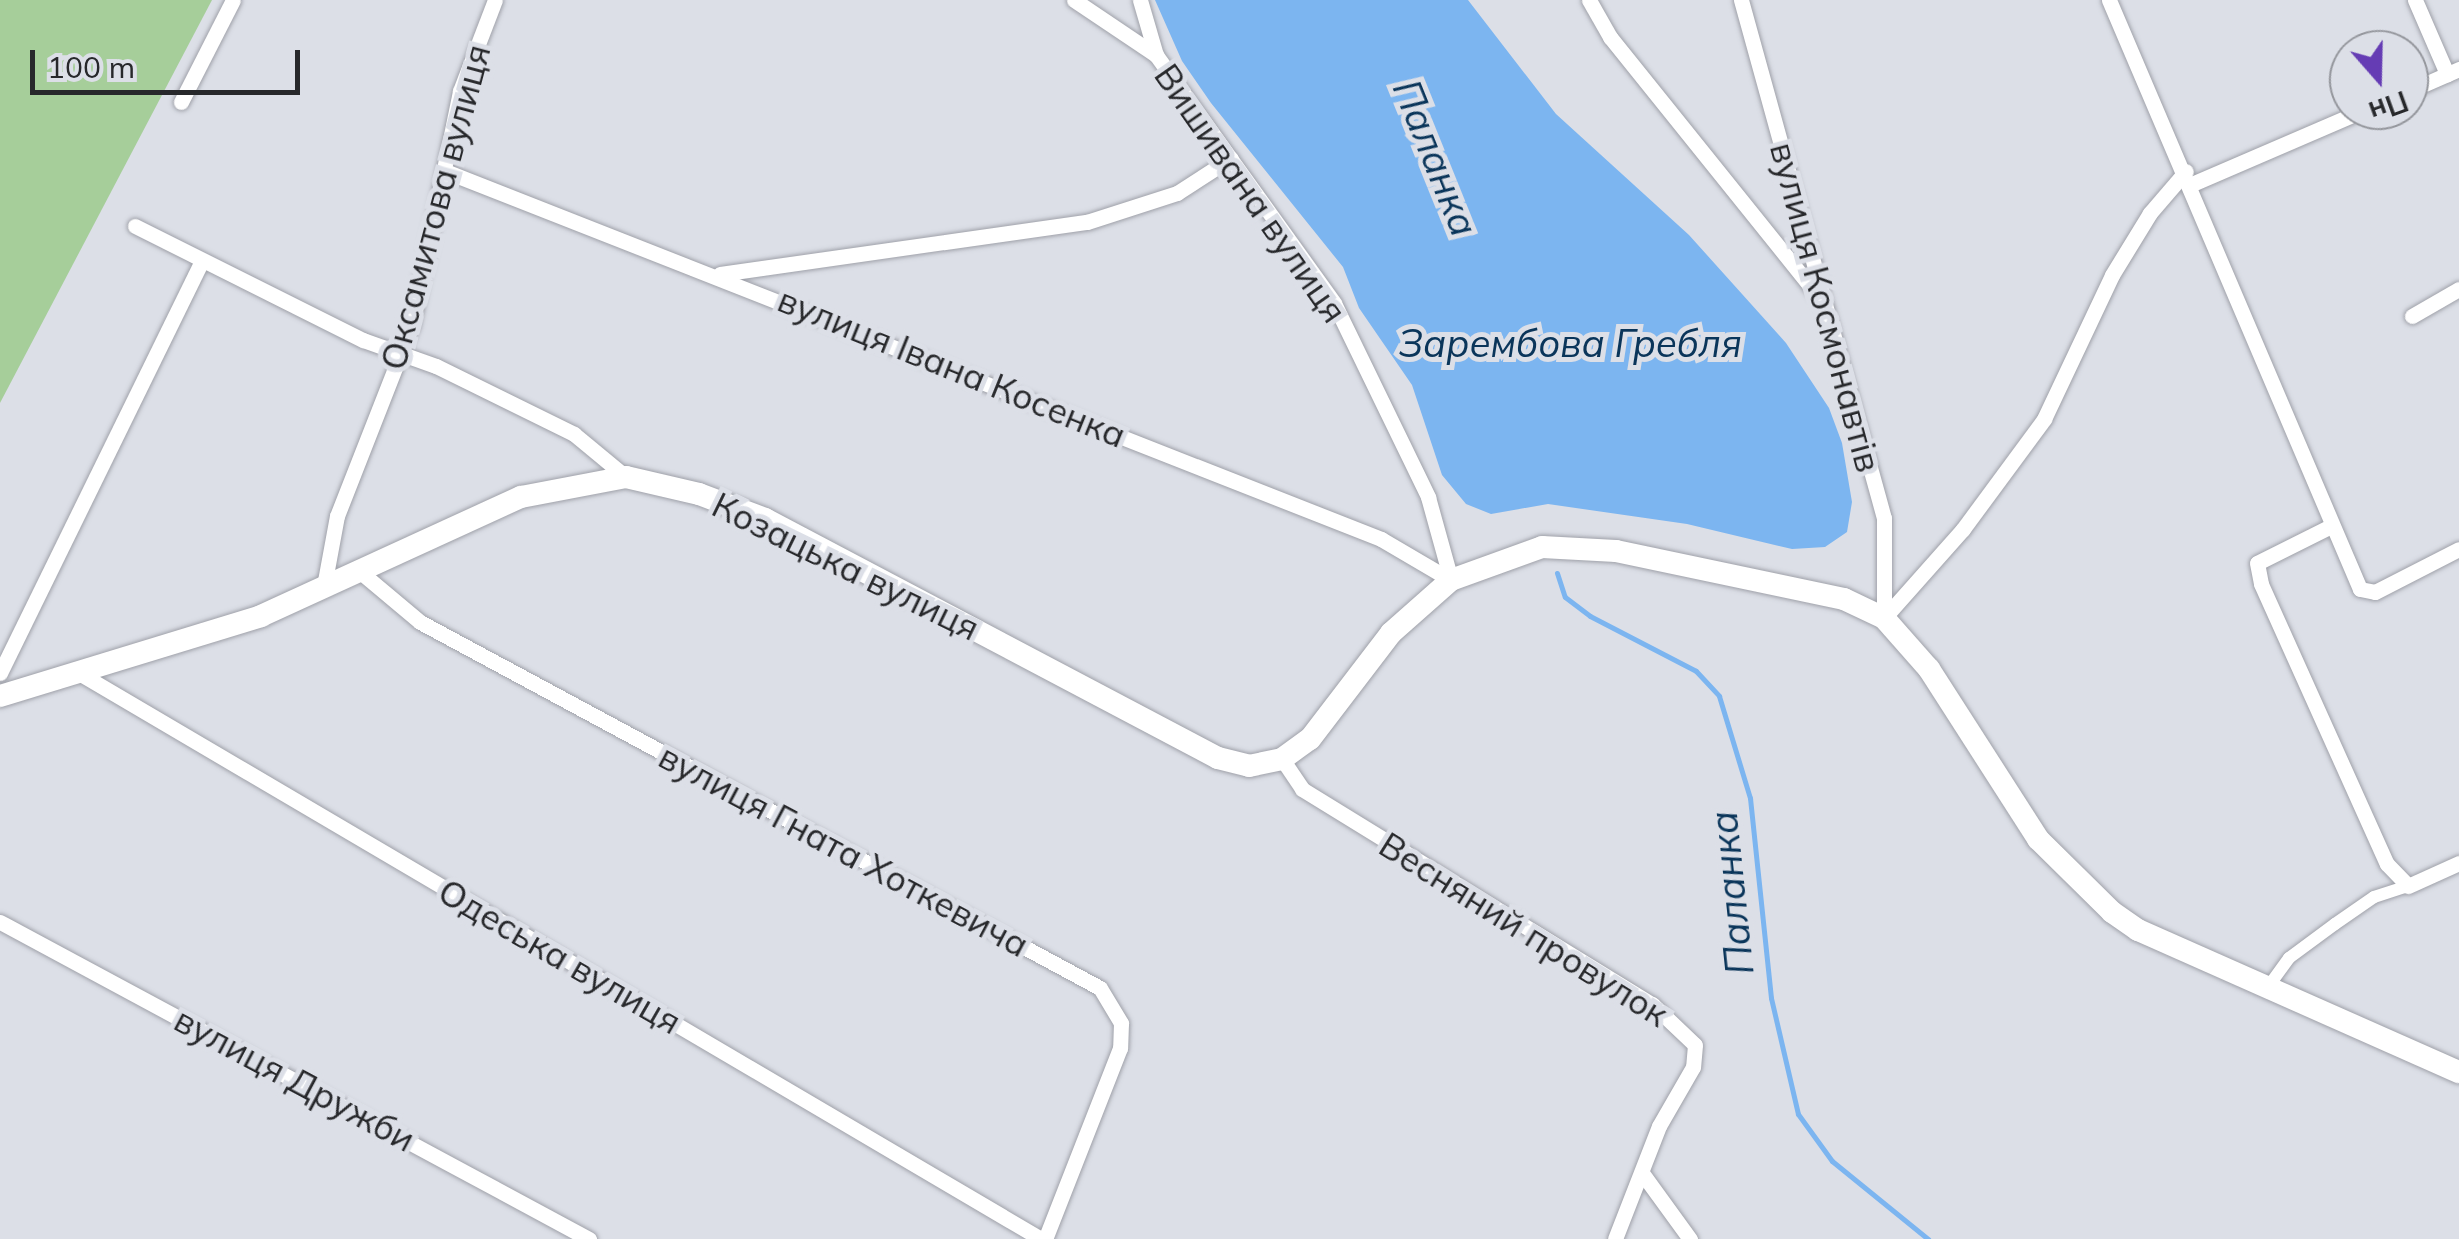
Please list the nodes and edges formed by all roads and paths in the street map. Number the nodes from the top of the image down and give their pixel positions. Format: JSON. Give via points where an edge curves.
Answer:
{"nodes":[{"id":1,"x":232,"y":0,"type":"edge"},
{"id":2,"x":495,"y":0,"type":"edge"},
{"id":3,"x":1074,"y":0,"type":"edge"},
{"id":4,"x":1140,"y":0,"type":"edge"},
{"id":5,"x":1589,"y":0,"type":"edge"},
{"id":6,"x":1741,"y":0,"type":"edge"},
{"id":7,"x":2108,"y":0,"type":"edge"},
{"id":8,"x":2415,"y":0,"type":"edge"},
{"id":9,"x":1156,"y":55,"type":"junction"},
{"id":10,"x":2453,"y":72,"type":"edge"},
{"id":11,"x":2429,"y":82,"type":"edge"},
{"id":12,"x":181,"y":102,"type":"dead end"},
{"id":13,"x":2329,"y":123,"type":"edge"},
{"id":14,"x":1231,"y":158,"type":"junction"},
{"id":15,"x":445,"y":170,"type":"junction"},
{"id":16,"x":2189,"y":177,"type":"junction"},
{"id":17,"x":135,"y":226,"type":"dead end"},
{"id":18,"x":202,"y":261,"type":"junction"},
{"id":19,"x":720,"y":274,"type":"junction"},
{"id":20,"x":2459,"y":289,"type":"edge"},
{"id":21,"x":1828,"y":308,"type":"junction"},
{"id":22,"x":2412,"y":316,"type":"dead end"},
{"id":23,"x":402,"y":354,"type":"junction"},
{"id":24,"x":626,"y":477,"type":"junction"},
{"id":25,"x":2330,"y":527,"type":"junction"},
{"id":26,"x":2459,"y":549,"type":"edge"},
{"id":27,"x":358,"y":570,"type":"junction"},
{"id":28,"x":1451,"y":580,"type":"junction"},
{"id":29,"x":324,"y":586,"type":"junction"},
{"id":30,"x":1884,"y":618,"type":"junction"},
{"id":31,"x":0,"y":673,"type":"edge"},
{"id":32,"x":79,"y":673,"type":"junction"},
{"id":33,"x":0,"y":696,"type":"edge"},
{"id":34,"x":1282,"y":758,"type":"junction"},
{"id":35,"x":2459,"y":863,"type":"edge"},
{"id":36,"x":2408,"y":886,"type":"junction"},
{"id":37,"x":0,"y":922,"type":"edge"},
{"id":38,"x":2268,"y":988,"type":"junction"},
{"id":39,"x":2459,"y":1072,"type":"edge"},
{"id":40,"x":1642,"y":1174,"type":"junction"},
{"id":41,"x":1035,"y":1237,"type":"edge"},
{"id":42,"x":589,"y":1239,"type":"edge"},
{"id":43,"x":1615,"y":1239,"type":"edge"},
{"id":44,"x":1690,"y":1239,"type":"edge"}],
"edges":[{"from":1,"to":12,"type":"street"},
{"from":2,"to":15,"type":"street","name":"Оксамитова вулиця","via":[[460,91]]},
{"from":3,"to":9,"type":"street","name":"Вишивана вулиця"},
{"from":4,"to":9,"type":"street"},
{"from":5,"to":21,"type":"street","via":[[1610,37]]},
{"from":6,"to":21,"type":"street","name":"вулиця Космонавтів"},
{"from":7,"to":16,"type":"street"},
{"from":8,"to":10,"type":"street"},
{"from":9,"to":14,"type":"street","name":"Вишивана вулиця"},
{"from":10,"to":11,"type":"street"},
{"from":13,"to":16,"type":"street"},
{"from":14,"to":19,"type":"street","via":[[1177,193],[1087,222]]},
{"from":14,"to":28,"type":"street","name":"Вишивана вулиця","via":[[1334,303],[1428,497]]},
{"from":15,"to":19,"type":"street","name":"вулиця Івана Косенка"},
{"from":15,"to":23,"type":"street","name":"Оксамитова вулиця"},
{"from":16,"to":25,"type":"street"},
{"from":16,"to":30,"type":"street","via":[[2150,213],[2112,275],[2044,419],[1964,529]]},
{"from":17,"to":18,"type":"street"},
{"from":18,"to":23,"type":"street"},
{"from":18,"to":31,"type":"street"},
{"from":19,"to":28,"type":"street","name":"вулиця Івана Косенка","via":[[1381,539]]},
{"from":20,"to":22,"type":"street"},
{"from":21,"to":30,"type":"street","name":"вулиця Космонавтів","via":[[1884,518]]},
{"from":23,"to":24,"type":"street","via":[[574,434]]},
{"from":23,"to":29,"type":"street","name":"Оксамитова вулиця","via":[[337,516]]},
{"from":24,"to":27,"type":"main road","name":"Козацька вулиця","via":[[522,497]]},
{"from":24,"to":34,"type":"main road","name":"Козацька вулиця","via":[[765,519],[1218,758],[1248,766]]},
{"from":25,"to":26,"type":"street","via":[[2360,589],[2375,592]]},
{"from":25,"to":36,"type":"street","via":[[2258,562],[2261,584],[2387,864]]},
{"from":27,"to":29,"type":"main road","name":"Козацька вулиця"},
{"from":27,"to":41,"type":"street","name":"вулиця Гната Хоткевича","via":[[420,622],[1100,988],[1121,1023],[1120,1048]]},
{"from":28,"to":30,"type":"main road","via":[[1514,553],[1577,547],[1834,596]]},
{"from":28,"to":34,"type":"main road","via":[[1391,633],[1310,739]]},
{"from":29,"to":32,"type":"main road","name":"Козацька вулиця","via":[[237,626]]},
{"from":30,"to":38,"type":"main road","via":[[1929,668],[2017,810],[2084,888],[2138,930]]},
{"from":32,"to":33,"type":"main road","name":"Козацька вулиця"},
{"from":32,"to":41,"type":"street","name":"Одеська вулиця"},
{"from":34,"to":40,"type":"street","name":"Весняний провулок","via":[[1294,781],[1332,810],[1680,1026],[1696,1056]]},
{"from":35,"to":36,"type":"street"},
{"from":36,"to":38,"type":"street","via":[[2374,897],[2335,924],[2289,958]]},
{"from":37,"to":42,"type":"street","name":"вулиця Дружби"},
{"from":38,"to":39,"type":"main road"},
{"from":40,"to":43,"type":"street","name":"Весняний провулок"},
{"from":40,"to":44,"type":"street"}]}
